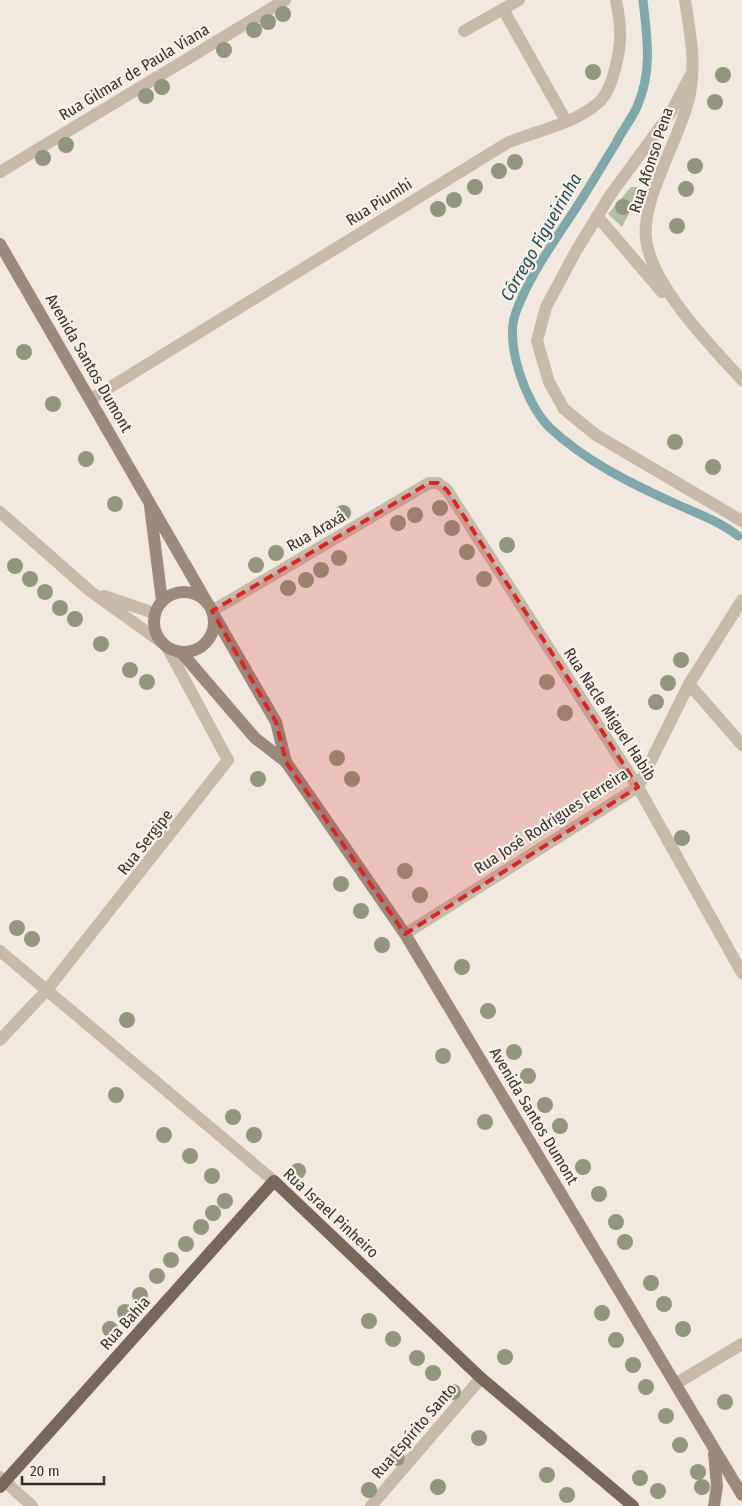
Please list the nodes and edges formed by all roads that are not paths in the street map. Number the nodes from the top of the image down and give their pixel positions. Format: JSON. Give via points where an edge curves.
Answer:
{"nodes":[{"id":1,"x":285,"y":0,"type":"edge"},
{"id":2,"x":519,"y":0,"type":"edge"},
{"id":3,"x":616,"y":0,"type":"edge"},
{"id":4,"x":685,"y":0,"type":"edge"},
{"id":5,"x":503,"y":9,"type":"junction"},
{"id":6,"x":464,"y":31,"type":"dead end"},
{"id":7,"x":694,"y":64,"type":"junction"},
{"id":8,"x":566,"y":121,"type":"junction"},
{"id":9,"x":0,"y":172,"type":"edge"},
{"id":10,"x":597,"y":216,"type":"junction"},
{"id":11,"x":0,"y":244,"type":"edge"},
{"id":12,"x":708,"y":343,"type":"junction"},
{"id":13,"x":742,"y":380,"type":"edge"},
{"id":14,"x":91,"y":399,"type":"junction"},
{"id":15,"x":438,"y":483,"type":"joint"},
{"id":16,"x":149,"y":499,"type":"junction"},
{"id":17,"x":0,"y":512,"type":"edge"},
{"id":18,"x":742,"y":521,"type":"edge"},
{"id":19,"x":90,"y":590,"type":"junction"},
{"id":20,"x":162,"y":600,"type":"junction"},
{"id":21,"x":742,"y":600,"type":"edge"},
{"id":22,"x":210,"y":608,"type":"junction"},
{"id":23,"x":154,"y":613,"type":"junction"},
{"id":24,"x":164,"y":645,"type":"junction"},
{"id":25,"x":181,"y":652,"type":"junction"},
{"id":26,"x":689,"y":684,"type":"junction"},
{"id":27,"x":742,"y":745,"type":"edge"},
{"id":28,"x":286,"y":762,"type":"junction"},
{"id":29,"x":638,"y":787,"type":"junction"},
{"id":30,"x":405,"y":934,"type":"junction"},
{"id":31,"x":0,"y":952,"type":"edge"},
{"id":32,"x":742,"y":973,"type":"edge"},
{"id":33,"x":46,"y":992,"type":"junction"},
{"id":34,"x":0,"y":1040,"type":"edge"},
{"id":35,"x":274,"y":1181,"type":"junction"},
{"id":36,"x":742,"y":1344,"type":"edge"},
{"id":37,"x":481,"y":1378,"type":"junction"},
{"id":38,"x":677,"y":1383,"type":"junction"},
{"id":39,"x":712,"y":1444,"type":"junction"},
{"id":40,"x":2,"y":1482,"type":"edge"},
{"id":41,"x":742,"y":1495,"type":"edge"},
{"id":42,"x":32,"y":1506,"type":"edge"},
{"id":43,"x":371,"y":1506,"type":"edge"},
{"id":44,"x":632,"y":1506,"type":"edge"},
{"id":45,"x":714,"y":1506,"type":"edge"}],
"edges":[{"from":1,"to":9,"type":"street","name":"Rua Gilmar de Paula Viana"},
{"from":2,"to":5,"type":"street"},
{"from":3,"to":8,"type":"street","name":"Rua Piumhi","via":[[620,32],[617,60],[606,93],[600,102]]},
{"from":4,"to":7,"type":"street","name":"Rua Afonso Pena"},
{"from":5,"to":6,"type":"street"},
{"from":5,"to":8,"type":"street"},
{"from":7,"to":10,"type":"street","via":[[672,111]]},
{"from":7,"to":12,"type":"street","name":"Rua Afonso Pena","via":[[690,96],[655,189],[645,232],[649,254],[663,282]]},
{"from":8,"to":14,"type":"street","name":"Rua Piumhi","via":[[507,143]]},
{"from":10,"to":12,"type":"street","name":"Rua Afonso Pena"},
{"from":10,"to":18,"type":"street","via":[[546,306],[537,341],[549,382],[564,409],[596,435]]},
{"from":11,"to":14,"type":"main road","name":"Avenida Santos Dumont"},
{"from":12,"to":13,"type":"street","name":"Rua Afonso Pena"},
{"from":14,"to":16,"type":"main road","name":"Avenida Santos Dumont"},
{"from":15,"to":22,"type":"street","name":"Rua Araxá","via":[[429,483]]},
{"from":15,"to":29,"type":"street","name":"Rua Nacle Miguel Habib","via":[[447,490]]},
{"from":16,"to":20,"type":"main road","name":"Avenida Santos Dumont"},
{"from":16,"to":22,"type":"main road","name":"Avenida Santos Dumont"},
{"from":17,"to":19,"type":"street"},
{"from":19,"to":23,"type":"street"},
{"from":19,"to":24,"type":"street"},
{"from":20,"to":22,"type":"main road","via":[[175,593],[190,592],[203,598]]},
{"from":20,"to":23,"type":"main road"},
{"from":21,"to":26,"type":"street","name":"Rua José Rodrigues Ferreira"},
{"from":22,"to":25,"type":"main road","via":[[213,626],[208,640],[196,649]]},
{"from":22,"to":28,"type":"main road","name":"Avenida Santos Dumont","via":[[276,722]]},
{"from":23,"to":24,"type":"main road","via":[[154,629]]},
{"from":24,"to":25,"type":"main road"},
{"from":24,"to":33,"type":"street","name":"Rua Sergipe","via":[[228,760]]},
{"from":25,"to":28,"type":"main road","name":"Avenida Santos Dumont","via":[[255,738]]},
{"from":26,"to":27,"type":"street"},
{"from":26,"to":29,"type":"street","name":"Rua José Rodrigues Ferreira"},
{"from":28,"to":30,"type":"main road","name":"Avenida Santos Dumont"},
{"from":29,"to":30,"type":"street","name":"Rua José Rodrigues Ferreira"},
{"from":29,"to":32,"type":"street","name":"Rua Nacle Miguel Habib"},
{"from":30,"to":38,"type":"main road","name":"Avenida Santos Dumont"},
{"from":31,"to":33,"type":"street","name":"Rua Israel Pinheiro"},
{"from":33,"to":34,"type":"street","name":"Rua Sergipe"},
{"from":33,"to":35,"type":"street","name":"Rua Israel Pinheiro"},
{"from":35,"to":37,"type":"main road","name":"Rua Israel Pinheiro"},
{"from":35,"to":40,"type":"main road","name":"Rua Bahia"},
{"from":36,"to":38,"type":"street"},
{"from":37,"to":43,"type":"street","name":"Rua Espírito Santo"},
{"from":37,"to":44,"type":"main road","name":"Rua Israel Pinheiro"},
{"from":38,"to":39,"type":"main road","name":"Avenida Santos Dumont"},
{"from":39,"to":41,"type":"main road","name":"Avenida Santos Dumont"},
{"from":39,"to":45,"type":"main road","via":[[717,1486]]},
{"from":40,"to":42,"type":"street"}]}
